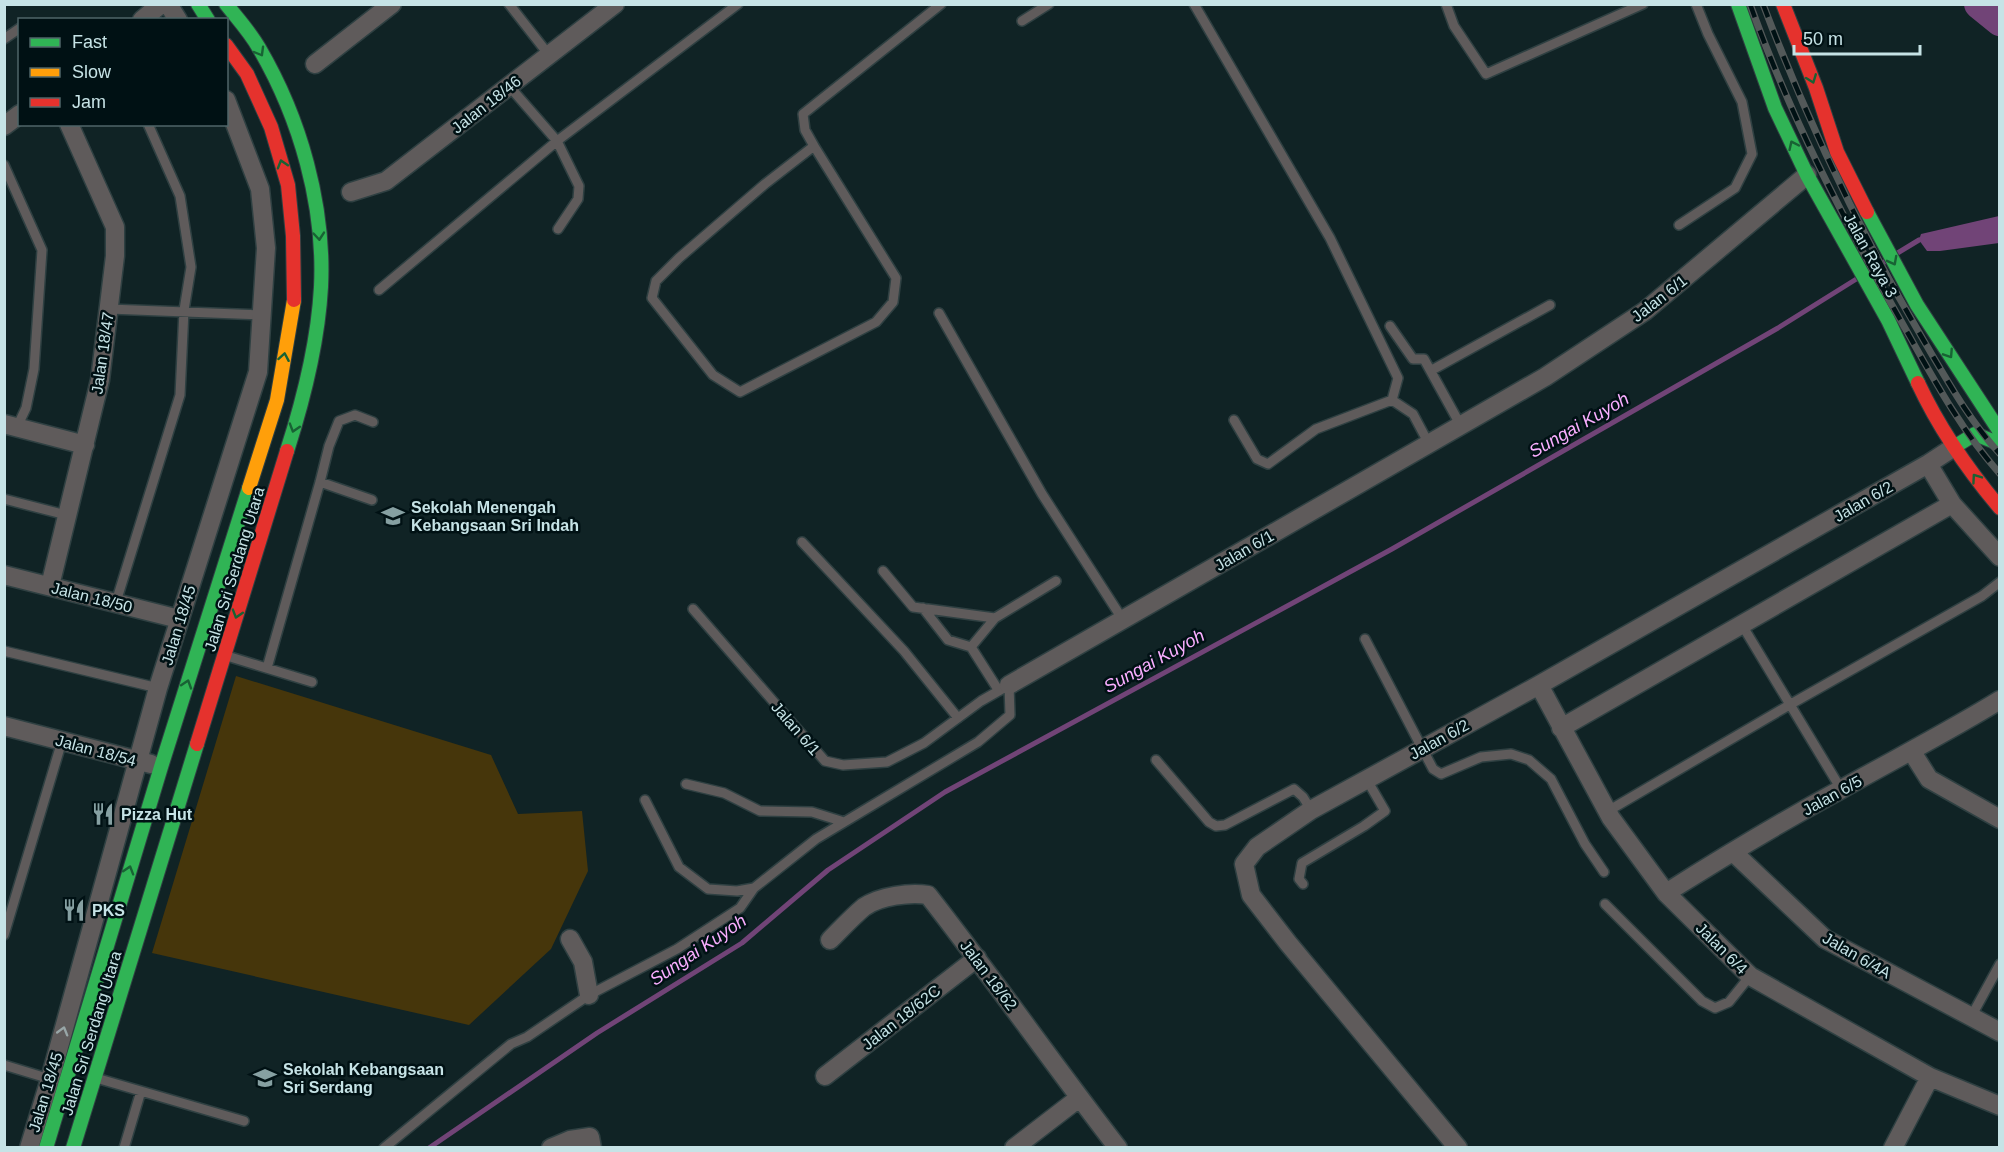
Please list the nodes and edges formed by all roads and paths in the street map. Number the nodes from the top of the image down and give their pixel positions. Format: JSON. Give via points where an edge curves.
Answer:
{"nodes":[{"id":1,"x":161,"y":4,"type":"edge"},
{"id":2,"x":168,"y":4,"type":"edge"},
{"id":3,"x":198,"y":4,"type":"edge"},
{"id":4,"x":226,"y":4,"type":"edge"},
{"id":5,"x":392,"y":4,"type":"edge"},
{"id":6,"x":509,"y":4,"type":"edge"},
{"id":7,"x":615,"y":4,"type":"edge"},
{"id":8,"x":738,"y":4,"type":"edge"},
{"id":9,"x":941,"y":4,"type":"edge"},
{"id":10,"x":1049,"y":4,"type":"edge"},
{"id":11,"x":1194,"y":4,"type":"edge"},
{"id":12,"x":1446,"y":4,"type":"edge"},
{"id":13,"x":1643,"y":4,"type":"edge"},
{"id":14,"x":1696,"y":4,"type":"edge"},
{"id":15,"x":1738,"y":4,"type":"edge"},
{"id":16,"x":1784,"y":4,"type":"edge"},
{"id":17,"x":144,"y":18,"type":"edge"},
{"id":18,"x":177,"y":18,"type":"edge"},
{"id":19,"x":207,"y":18,"type":"edge"},
{"id":20,"x":1022,"y":21,"type":"dead end"},
{"id":21,"x":18,"y":29,"type":"edge"},
{"id":22,"x":4,"y":39,"type":"edge"},
{"id":23,"x":228,"y":48,"type":"edge"},
{"id":24,"x":549,"y":55,"type":"junction"},
{"id":25,"x":315,"y":64,"type":"dead end"},
{"id":26,"x":509,"y":86,"type":"junction"},
{"id":27,"x":228,"y":105,"type":"edge"},
{"id":28,"x":18,"y":116,"type":"edge"},
{"id":29,"x":4,"y":126,"type":"edge"},
{"id":30,"x":70,"y":126,"type":"edge"},
{"id":31,"x":149,"y":126,"type":"edge"},
{"id":32,"x":557,"y":141,"type":"junction"},
{"id":33,"x":814,"y":146,"type":"junction"},
{"id":34,"x":4,"y":165,"type":"edge"},
{"id":35,"x":1807,"y":175,"type":"junction"},
{"id":36,"x":351,"y":192,"type":"dead end"},
{"id":37,"x":1679,"y":225,"type":"dead end"},
{"id":38,"x":558,"y":229,"type":"dead end"},
{"id":39,"x":379,"y":290,"type":"dead end"},
{"id":40,"x":1550,"y":305,"type":"dead end"},
{"id":41,"x":109,"y":309,"type":"junction"},
{"id":42,"x":184,"y":312,"type":"junction"},
{"id":43,"x":939,"y":313,"type":"dead end"},
{"id":44,"x":261,"y":315,"type":"junction"},
{"id":45,"x":1390,"y":326,"type":"dead end"},
{"id":46,"x":1431,"y":370,"type":"junction"},
{"id":47,"x":1392,"y":400,"type":"junction"},
{"id":48,"x":1234,"y":420,"type":"dead end"},
{"id":49,"x":373,"y":422,"type":"dead end"},
{"id":50,"x":11,"y":425,"type":"edge"},
{"id":51,"x":1461,"y":426,"type":"junction"},
{"id":52,"x":2000,"y":432,"type":"edge"},
{"id":53,"x":1429,"y":444,"type":"junction"},
{"id":54,"x":2000,"y":444,"type":"edge"},
{"id":55,"x":85,"y":445,"type":"junction"},
{"id":56,"x":1954,"y":447,"type":"junction"},
{"id":57,"x":1928,"y":464,"type":"junction"},
{"id":58,"x":320,"y":482,"type":"junction"},
{"id":59,"x":4,"y":499,"type":"edge"},
{"id":60,"x":372,"y":500,"type":"dead end"},
{"id":61,"x":1952,"y":504,"type":"junction"},
{"id":62,"x":2000,"y":508,"type":"edge"},
{"id":63,"x":66,"y":515,"type":"junction"},
{"id":64,"x":802,"y":542,"type":"dead end"},
{"id":65,"x":2000,"y":557,"type":"edge"},
{"id":66,"x":883,"y":571,"type":"dead end"},
{"id":67,"x":4,"y":575,"type":"edge"},
{"id":68,"x":1056,"y":581,"type":"dead end"},
{"id":69,"x":2000,"y":582,"type":"edge"},
{"id":70,"x":50,"y":586,"type":"junction"},
{"id":71,"x":116,"y":602,"type":"junction"},
{"id":72,"x":923,"y":608,"type":"junction"},
{"id":73,"x":693,"y":609,"type":"dead end"},
{"id":74,"x":995,"y":618,"type":"junction"},
{"id":75,"x":179,"y":620,"type":"junction"},
{"id":76,"x":1123,"y":620,"type":"junction"},
{"id":77,"x":1742,"y":625,"type":"junction"},
{"id":78,"x":1365,"y":639,"type":"dead end"},
{"id":79,"x":971,"y":647,"type":"junction"},
{"id":80,"x":4,"y":651,"type":"edge"},
{"id":81,"x":224,"y":655,"type":"junction"},
{"id":82,"x":267,"y":668,"type":"junction"},
{"id":83,"x":312,"y":682,"type":"dead end"},
{"id":84,"x":1539,"y":685,"type":"junction"},
{"id":85,"x":158,"y":688,"type":"junction"},
{"id":86,"x":1004,"y":688,"type":"junction"},
{"id":87,"x":1999,"y":701,"type":"edge"},
{"id":88,"x":1791,"y":704,"type":"junction"},
{"id":89,"x":958,"y":718,"type":"junction"},
{"id":90,"x":4,"y":726,"type":"edge"},
{"id":91,"x":1561,"y":728,"type":"junction"},
{"id":92,"x":62,"y":741,"type":"junction"},
{"id":93,"x":1423,"y":747,"type":"junction"},
{"id":94,"x":1912,"y":752,"type":"junction"},
{"id":95,"x":1156,"y":760,"type":"dead end"},
{"id":96,"x":139,"y":761,"type":"junction"},
{"id":97,"x":161,"y":767,"type":"junction"},
{"id":98,"x":188,"y":774,"type":"junction"},
{"id":99,"x":1367,"y":780,"type":"junction"},
{"id":100,"x":686,"y":784,"type":"dead end"},
{"id":101,"x":1840,"y":789,"type":"junction"},
{"id":102,"x":645,"y":800,"type":"dead end"},
{"id":103,"x":1311,"y":810,"type":"junction"},
{"id":104,"x":1608,"y":811,"type":"junction"},
{"id":105,"x":2000,"y":819,"type":"edge"},
{"id":106,"x":844,"y":822,"type":"junction"},
{"id":107,"x":1733,"y":852,"type":"junction"},
{"id":108,"x":1604,"y":872,"type":"dead end"},
{"id":109,"x":1303,"y":884,"type":"dead end"},
{"id":110,"x":754,"y":888,"type":"junction"},
{"id":111,"x":1666,"y":893,"type":"junction"},
{"id":112,"x":1605,"y":904,"type":"dead end"},
{"id":113,"x":4,"y":935,"type":"edge"},
{"id":114,"x":570,"y":939,"type":"dead end"},
{"id":115,"x":830,"y":940,"type":"dead end"},
{"id":116,"x":977,"y":958,"type":"junction"},
{"id":117,"x":2000,"y":964,"type":"edge"},
{"id":118,"x":1750,"y":976,"type":"junction"},
{"id":119,"x":589,"y":995,"type":"junction"},
{"id":120,"x":1971,"y":1017,"type":"junction"},
{"id":121,"x":2000,"y":1032,"type":"edge"},
{"id":122,"x":4,"y":1065,"type":"edge"},
{"id":123,"x":825,"y":1076,"type":"dead end"},
{"id":124,"x":1930,"y":1077,"type":"junction"},
{"id":125,"x":95,"y":1078,"type":"junction"},
{"id":126,"x":50,"y":1079,"type":"junction"},
{"id":127,"x":141,"y":1091,"type":"junction"},
{"id":128,"x":1079,"y":1098,"type":"junction"},
{"id":129,"x":2000,"y":1106,"type":"edge"},
{"id":130,"x":244,"y":1121,"type":"dead end"},
{"id":131,"x":591,"y":1142,"type":"edge"},
{"id":132,"x":29,"y":1148,"type":"edge"},
{"id":133,"x":46,"y":1148,"type":"edge"},
{"id":134,"x":73,"y":1148,"type":"edge"},
{"id":135,"x":124,"y":1148,"type":"edge"},
{"id":136,"x":384,"y":1148,"type":"edge"},
{"id":137,"x":551,"y":1148,"type":"edge"},
{"id":138,"x":1014,"y":1148,"type":"edge"},
{"id":139,"x":1118,"y":1148,"type":"edge"},
{"id":140,"x":1458,"y":1148,"type":"edge"},
{"id":141,"x":1893,"y":1148,"type":"edge"}],
"edges":[{"from":1,"to":17,"type":"street"},
{"from":2,"to":18,"type":"street"},
{"from":3,"to":19,"type":"street"},
{"from":4,"to":81,"type":"street","name":"Jalan Sri Serdang Utara","one_way":true,"via":[[259,47],[293,120],[316,202],[321,259],[318,320],[300,410]]},
{"from":5,"to":25,"type":"street"},
{"from":6,"to":24,"type":"lane"},
{"from":7,"to":24,"type":"street","name":"Jalan 18/46"},
{"from":8,"to":32,"type":"lane"},
{"from":9,"to":33,"type":"lane","via":[[803,114],[805,130]]},
{"from":10,"to":20,"type":"lane"},
{"from":11,"to":47,"type":"lane","via":[[1330,238],[1398,378]]},
{"from":12,"to":13,"type":"lane","via":[[1454,26],[1486,74]]},
{"from":14,"to":37,"type":"lane","via":[[1742,102],[1752,154],[1735,188]]},
{"from":35,"to":15,"type":"street","name":"Jalan Raya 3","one_way":true,"via":[[1775,108]]},
{"from":16,"to":52,"type":"street","name":"Jalan Raya 3","one_way":true,"via":[[1837,152],[1917,305]]},
{"from":21,"to":22,"type":"lane"},
{"from":97,"to":23,"type":"street","name":"Jalan Sri Serdang Utara","one_way":true,"via":[[277,400],[295,294],[288,185],[271,127],[247,74]]},
{"from":24,"to":26,"type":"street","name":"Jalan 18/46"},
{"from":26,"to":32,"type":"lane"},
{"from":26,"to":36,"type":"street","name":"Jalan 18/46","via":[[386,181]]},
{"from":27,"to":44,"type":"street","name":"Jalan 18/45","via":[[260,189],[266,248]]},
{"from":28,"to":29,"type":"street"},
{"from":30,"to":41,"type":"street","name":"Jalan 18/47","via":[[115,227]]},
{"from":31,"to":42,"type":"lane","via":[[180,196],[191,267]]},
{"from":32,"to":38,"type":"lane","via":[[579,186],[578,199]]},
{"from":32,"to":39,"type":"lane"},
{"from":33,"to":33,"type":"lane","via":[[896,278],[893,302],[876,322],[740,392],[713,375],[652,298],[656,281]]},
{"from":34,"to":50,"type":"lane","via":[[42,250],[34,369],[26,408]]},
{"from":35,"to":51,"type":"street","name":"Jalan 6/1","via":[[1645,311]]},
{"from":35,"to":56,"type":"street","name":"Jalan Raya 3"},
{"from":40,"to":46,"type":"lane"},
{"from":41,"to":42,"type":"lane"},
{"from":41,"to":55,"type":"street","name":"Jalan 18/47","via":[[100,380]]},
{"from":42,"to":44,"type":"lane"},
{"from":42,"to":71,"type":"lane","via":[[180,395]]},
{"from":43,"to":76,"type":"lane","via":[[1042,494]]},
{"from":44,"to":75,"type":"street","name":"Jalan 18/45","via":[[258,372]]},
{"from":45,"to":46,"type":"lane","via":[[1413,359],[1424,359]]},
{"from":46,"to":51,"type":"lane"},
{"from":47,"to":48,"type":"lane","via":[[1316,429],[1268,464],[1257,459]]},
{"from":47,"to":53,"type":"lane","via":[[1413,414]]},
{"from":49,"to":58,"type":"lane","via":[[355,416],[339,421]]},
{"from":50,"to":55,"type":"street"},
{"from":51,"to":53,"type":"street","name":"Jalan 6/1"},
{"from":53,"to":76,"type":"street","name":"Jalan 6/1"},
{"from":54,"to":56,"type":"street","via":[[1975,434]]},
{"from":55,"to":63,"type":"street","name":"Jalan 18/47"},
{"from":56,"to":57,"type":"street","name":"Jalan 6/2"},
{"from":62,"to":56,"type":"street","name":"Jalan Raya 3","one_way":true},
{"from":57,"to":61,"type":"street"},
{"from":57,"to":84,"type":"street","name":"Jalan 6/2"},
{"from":58,"to":60,"type":"lane"},
{"from":58,"to":82,"type":"lane"},
{"from":59,"to":63,"type":"lane"},
{"from":61,"to":65,"type":"street"},
{"from":61,"to":77,"type":"street"},
{"from":63,"to":70,"type":"street","name":"Jalan 18/47"},
{"from":64,"to":89,"type":"lane","via":[[904,651]]},
{"from":66,"to":72,"type":"lane","via":[[913,607]]},
{"from":67,"to":70,"type":"street","name":"Jalan 18/50"},
{"from":68,"to":74,"type":"lane"},
{"from":69,"to":88,"type":"lane","via":[[1982,596]]},
{"from":70,"to":71,"type":"street","name":"Jalan 18/50"},
{"from":71,"to":75,"type":"street","name":"Jalan 18/50"},
{"from":72,"to":74,"type":"lane"},
{"from":72,"to":79,"type":"lane","via":[[948,640]]},
{"from":73,"to":89,"type":"lane","name":"Jalan 6/1","via":[[825,761],[843,765],[888,762],[924,743]]},
{"from":74,"to":79,"type":"lane"},
{"from":75,"to":85,"type":"street","name":"Jalan 18/45"},
{"from":76,"to":86,"type":"street","name":"Jalan 6/1"},
{"from":77,"to":88,"type":"lane"},
{"from":77,"to":91,"type":"street"},
{"from":78,"to":93,"type":"lane"},
{"from":79,"to":86,"type":"lane"},
{"from":80,"to":85,"type":"lane"},
{"from":81,"to":82,"type":"lane"},
{"from":81,"to":98,"type":"street","name":"Jalan Sri Serdang Utara"},
{"from":82,"to":83,"type":"lane"},
{"from":84,"to":91,"type":"street","name":"Jalan 6/4"},
{"from":84,"to":93,"type":"street","name":"Jalan 6/2"},
{"from":85,"to":96,"type":"street","name":"Jalan 18/45"},
{"from":86,"to":89,"type":"lane","name":"Jalan 6/1"},
{"from":86,"to":106,"type":"lane","via":[[1010,715],[978,742]]},
{"from":87,"to":94,"type":"street","name":"Jalan 6/5"},
{"from":88,"to":101,"type":"lane"},
{"from":88,"to":104,"type":"lane"},
{"from":90,"to":92,"type":"street","name":"Jalan 18/54"},
{"from":91,"to":104,"type":"street","name":"Jalan 6/4"},
{"from":92,"to":96,"type":"street","name":"Jalan 18/54"},
{"from":92,"to":113,"type":"lane"},
{"from":93,"to":99,"type":"street","name":"Jalan 6/2"},
{"from":93,"to":108,"type":"lane","via":[[1433,769],[1442,774],[1481,757],[1511,754],[1529,760],[1551,779]]},
{"from":94,"to":101,"type":"street","name":"Jalan 6/5"},
{"from":94,"to":105,"type":"street","via":[[1929,779]]},
{"from":95,"to":103,"type":"lane","via":[[1216,826],[1294,789]]},
{"from":96,"to":97,"type":"street","name":"Jalan 18/54"},
{"from":126,"to":96,"type":"street","name":"Jalan 18/45","one_way":true},
{"from":97,"to":98,"type":"street","name":"Jalan 18/54"},
{"from":133,"to":97,"type":"street","name":"Jalan Sri Serdang Utara","one_way":true},
{"from":98,"to":125,"type":"street","name":"Jalan Sri Serdang Utara"},
{"from":99,"to":103,"type":"street","name":"Jalan 6/2"},
{"from":99,"to":109,"type":"lane","via":[[1385,811],[1302,862],[1299,879]]},
{"from":100,"to":106,"type":"lane","via":[[724,793],[760,811],[812,812]]},
{"from":101,"to":107,"type":"street","name":"Jalan 6/5"},
{"from":102,"to":110,"type":"lane","via":[[679,867],[708,889]]},
{"from":103,"to":140,"type":"street","name":"Jalan 6/2","via":[[1257,847],[1244,864],[1251,894]]},
{"from":104,"to":111,"type":"street","name":"Jalan 6/4"},
{"from":106,"to":110,"type":"lane"},
{"from":107,"to":111,"type":"street","name":"Jalan 6/5"},
{"from":107,"to":120,"type":"street","name":"Jalan 6/4A","via":[[1825,939]]},
{"from":110,"to":119,"type":"lane","via":[[740,908],[677,949]]},
{"from":111,"to":118,"type":"street","name":"Jalan 6/4"},
{"from":112,"to":118,"type":"lane","via":[[1702,1002],[1715,1008],[1729,1002]]},
{"from":114,"to":119,"type":"street","via":[[583,962]]},
{"from":115,"to":116,"type":"street","name":"Jalan 18/62","via":[[866,906],[914,893],[928,895]]},
{"from":116,"to":123,"type":"street","name":"Jalan 18/62C"},
{"from":116,"to":128,"type":"street","name":"Jalan 18/62"},
{"from":117,"to":120,"type":"lane"},
{"from":118,"to":124,"type":"street","name":"Jalan 6/4"},
{"from":119,"to":136,"type":"lane","via":[[511,1044]]},
{"from":120,"to":121,"type":"street","name":"Jalan 6/4A"},
{"from":122,"to":126,"type":"lane"},
{"from":124,"to":129,"type":"street","name":"Jalan 6/4"},
{"from":124,"to":141,"type":"street"},
{"from":125,"to":127,"type":"lane"},
{"from":125,"to":134,"type":"street","name":"Jalan Sri Serdang Utara"},
{"from":126,"to":132,"type":"street","name":"Jalan 18/45"},
{"from":127,"to":130,"type":"lane"},
{"from":127,"to":135,"type":"lane"},
{"from":128,"to":138,"type":"street"},
{"from":128,"to":139,"type":"street","name":"Jalan 18/62"},
{"from":131,"to":137,"type":"street","via":[[570,1140]]}]}
